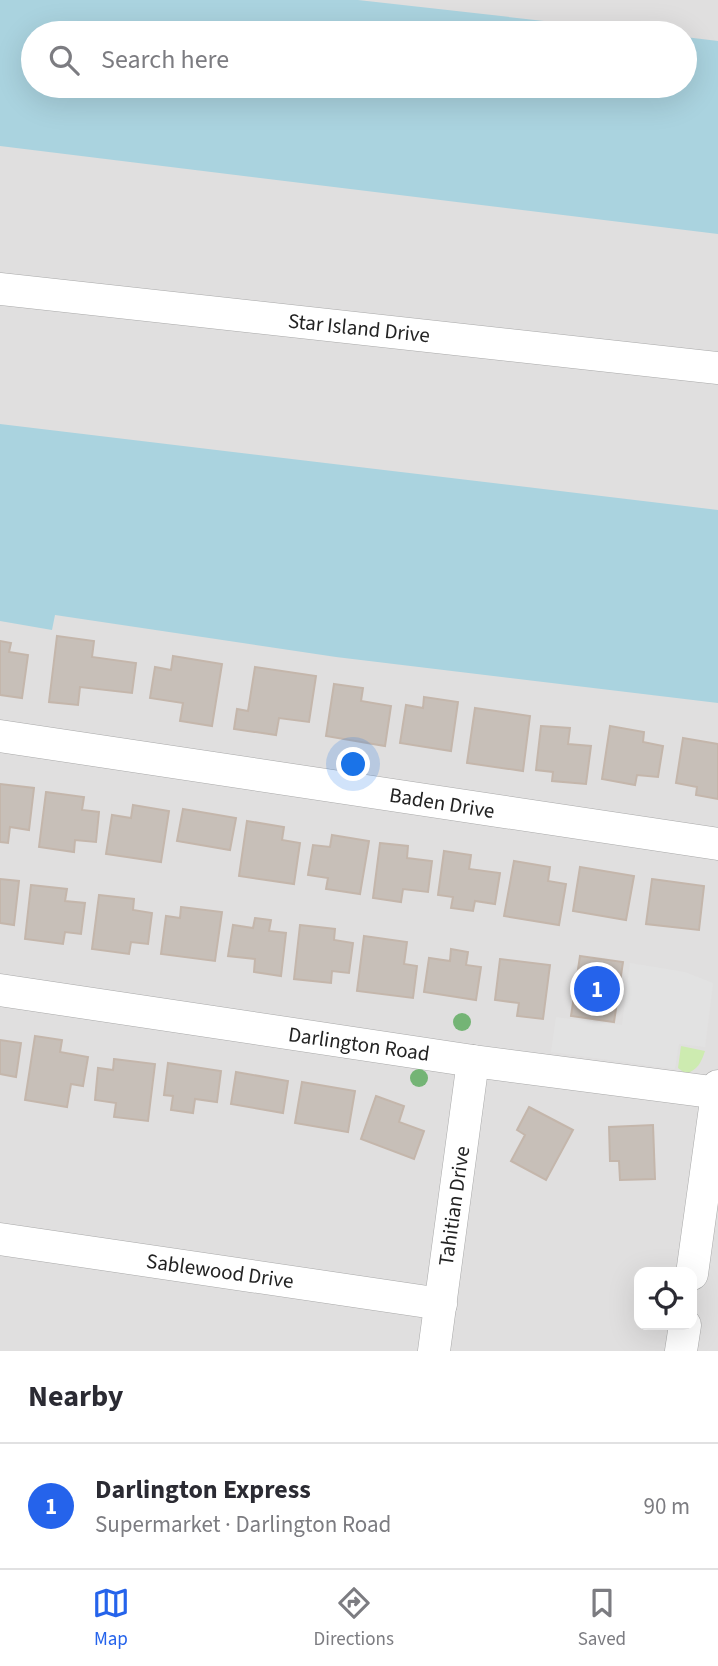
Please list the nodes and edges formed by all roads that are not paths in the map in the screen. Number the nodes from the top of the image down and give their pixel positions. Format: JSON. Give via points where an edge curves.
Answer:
{"nodes":[{"id":1,"x":0,"y":289,"type":"edge"},
{"id":2,"x":718,"y":368,"type":"edge"},
{"id":3,"x":0,"y":736,"type":"edge"},
{"id":4,"x":718,"y":844,"type":"edge"},
{"id":5,"x":0,"y":990,"type":"edge"},
{"id":6,"x":473,"y":1061,"type":"junction"},
{"id":7,"x":718,"y":1086,"type":"edge"},
{"id":8,"x":718,"y":1093,"type":"edge"},
{"id":9,"x":0,"y":1239,"type":"edge"},
{"id":10,"x":693,"y":1267,"type":"edge"},
{"id":11,"x":440,"y":1304,"type":"junction"},
{"id":12,"x":684,"y":1330,"type":"edge"},
{"id":13,"x":434,"y":1351,"type":"edge"},
{"id":14,"x":681,"y":1351,"type":"edge"}],
"edges":[{"from":1,"to":2,"type":"street","name":"Star Island Drive"},
{"from":3,"to":4,"type":"street","name":"Baden Drive"},
{"from":5,"to":6,"type":"street","name":"Darlington Road"},
{"from":6,"to":8,"type":"street","name":"Darlington Road"},
{"from":6,"to":11,"type":"street","name":"Tahitian Drive"},
{"from":7,"to":8,"type":"street"},
{"from":8,"to":10,"type":"street"},
{"from":9,"to":11,"type":"street","name":"Sablewood Drive"},
{"from":11,"to":13,"type":"street","name":"Tahitian Drive"},
{"from":12,"to":14,"type":"street"}]}
